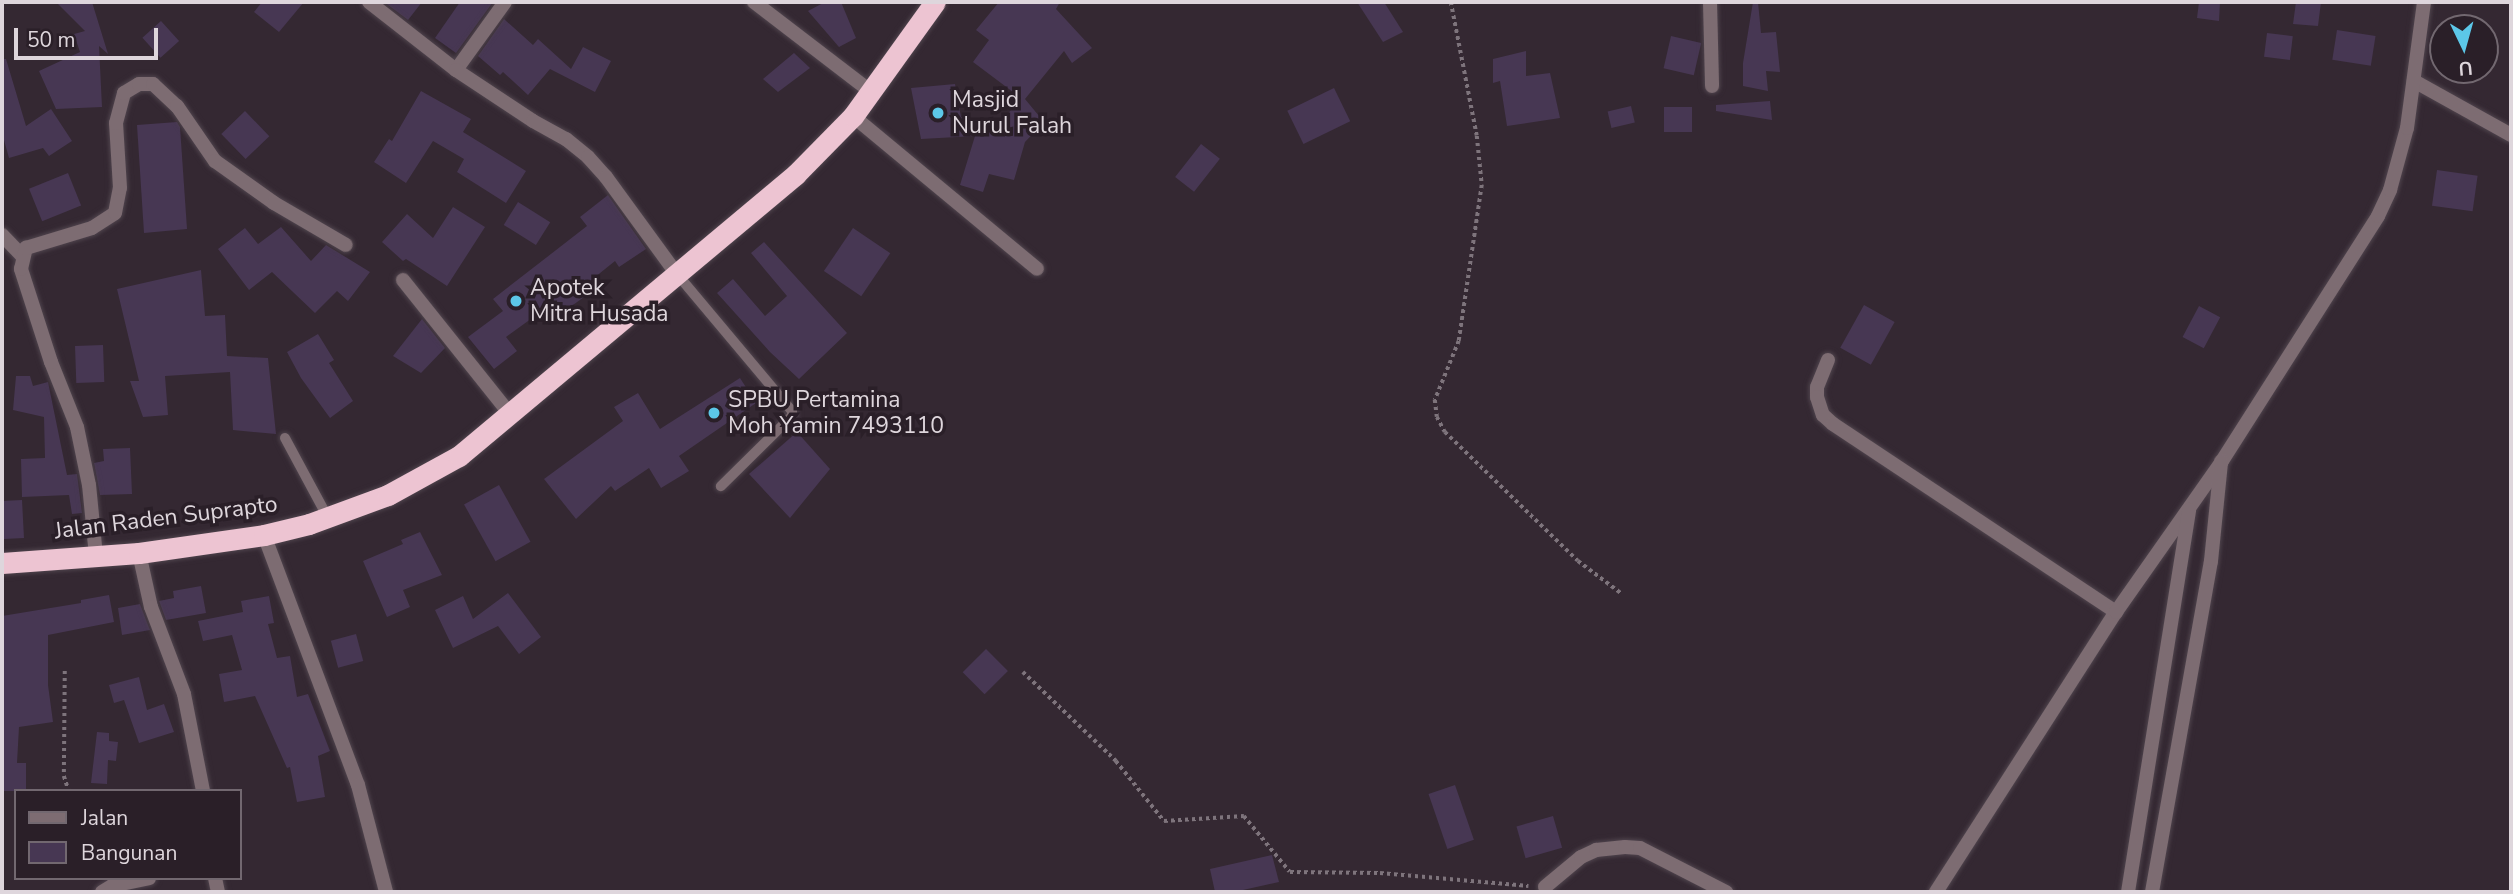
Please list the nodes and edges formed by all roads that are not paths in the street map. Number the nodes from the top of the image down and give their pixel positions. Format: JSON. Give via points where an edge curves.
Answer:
{"nodes":[{"id":1,"x":369,"y":2,"type":"edge"},
{"id":2,"x":505,"y":2,"type":"edge"},
{"id":3,"x":754,"y":2,"type":"edge"},
{"id":4,"x":934,"y":2,"type":"edge"},
{"id":5,"x":1710,"y":2,"type":"edge"},
{"id":6,"x":2424,"y":2,"type":"edge"},
{"id":7,"x":456,"y":70,"type":"junction"},
{"id":8,"x":2414,"y":81,"type":"junction"},
{"id":9,"x":1712,"y":86,"type":"dead end"},
{"id":10,"x":870,"y":91,"type":"junction"},
{"id":11,"x":853,"y":116,"type":"junction"},
{"id":12,"x":2511,"y":135,"type":"edge"},
{"id":13,"x":2,"y":235,"type":"edge"},
{"id":14,"x":346,"y":245,"type":"dead end"},
{"id":15,"x":22,"y":256,"type":"junction"},
{"id":16,"x":1037,"y":268,"type":"dead end"},
{"id":17,"x":676,"y":273,"type":"junction"},
{"id":18,"x":402,"y":280,"type":"dead end"},
{"id":19,"x":1828,"y":360,"type":"dead end"},
{"id":20,"x":510,"y":414,"type":"junction"},
{"id":21,"x":285,"y":438,"type":"dead end"},
{"id":22,"x":2221,"y":461,"type":"junction"},
{"id":23,"x":721,"y":486,"type":"dead end"},
{"id":24,"x":2189,"y":507,"type":"junction"},
{"id":25,"x":328,"y":518,"type":"junction"},
{"id":26,"x":264,"y":536,"type":"junction"},
{"id":27,"x":139,"y":553,"type":"junction"},
{"id":28,"x":96,"y":556,"type":"junction"},
{"id":29,"x":2,"y":563,"type":"edge"},
{"id":30,"x":2116,"y":612,"type":"junction"},
{"id":31,"x":203,"y":789,"type":"edge"},
{"id":32,"x":140,"y":880,"type":"edge"},
{"id":33,"x":1545,"y":887,"type":"road end"},
{"id":34,"x":102,"y":892,"type":"edge"},
{"id":35,"x":386,"y":892,"type":"edge"},
{"id":36,"x":1726,"y":892,"type":"edge"},
{"id":37,"x":1936,"y":892,"type":"edge"},
{"id":38,"x":2128,"y":892,"type":"edge"},
{"id":39,"x":2152,"y":892,"type":"edge"}],
"edges":[{"from":1,"to":7,"type":"street"},
{"from":2,"to":7,"type":"street"},
{"from":3,"to":10,"type":"street"},
{"from":4,"to":10,"type":"highway","name":"Jalan Raden Suprapto"},
{"from":5,"to":9,"type":"street"},
{"from":6,"to":8,"type":"street"},
{"from":7,"to":17,"type":"street","via":[[566,139],[588,158],[607,177]]},
{"from":8,"to":12,"type":"street"},
{"from":8,"to":22,"type":"street","via":[[2400,158],[2378,216]]},
{"from":10,"to":11,"type":"highway","name":"Jalan Raden Suprapto"},
{"from":11,"to":16,"type":"street"},
{"from":11,"to":17,"type":"highway","name":"Jalan Raden Suprapto","via":[[796,174]]},
{"from":13,"to":15,"type":"street"},
{"from":14,"to":15,"type":"street","via":[[274,203],[215,161],[164,92],[153,84],[139,84],[124,93],[116,123],[120,188],[116,214],[92,228],[26,248]]},
{"from":15,"to":28,"type":"street","via":[[20,269],[27,295],[77,427]]},
{"from":17,"to":20,"type":"highway","name":"Jalan Raden Suprapto"},
{"from":17,"to":23,"type":"lane","via":[[792,411]]},
{"from":18,"to":20,"type":"street"},
{"from":19,"to":30,"type":"street","via":[[1817,397],[1823,415],[1833,424]]},
{"from":20,"to":25,"type":"highway","name":"Jalan Raden Suprapto","via":[[459,456],[388,495]]},
{"from":21,"to":25,"type":"lane"},
{"from":22,"to":24,"type":"street"},
{"from":22,"to":39,"type":"street","via":[[2211,561]]},
{"from":24,"to":30,"type":"street"},
{"from":24,"to":38,"type":"street"},
{"from":25,"to":26,"type":"highway","name":"Jalan Raden Suprapto"},
{"from":26,"to":27,"type":"highway","name":"Jalan Raden Suprapto"},
{"from":26,"to":35,"type":"street","via":[[358,785]]},
{"from":27,"to":28,"type":"highway","name":"Jalan Raden Suprapto"},
{"from":27,"to":31,"type":"street","via":[[151,607],[184,694]]},
{"from":28,"to":29,"type":"highway","name":"Jalan Raden Suprapto"},
{"from":30,"to":37,"type":"street"},
{"from":32,"to":34,"type":"street"},
{"from":33,"to":36,"type":"street","via":[[1581,857],[1596,850],[1625,847],[1640,848]]}]}
